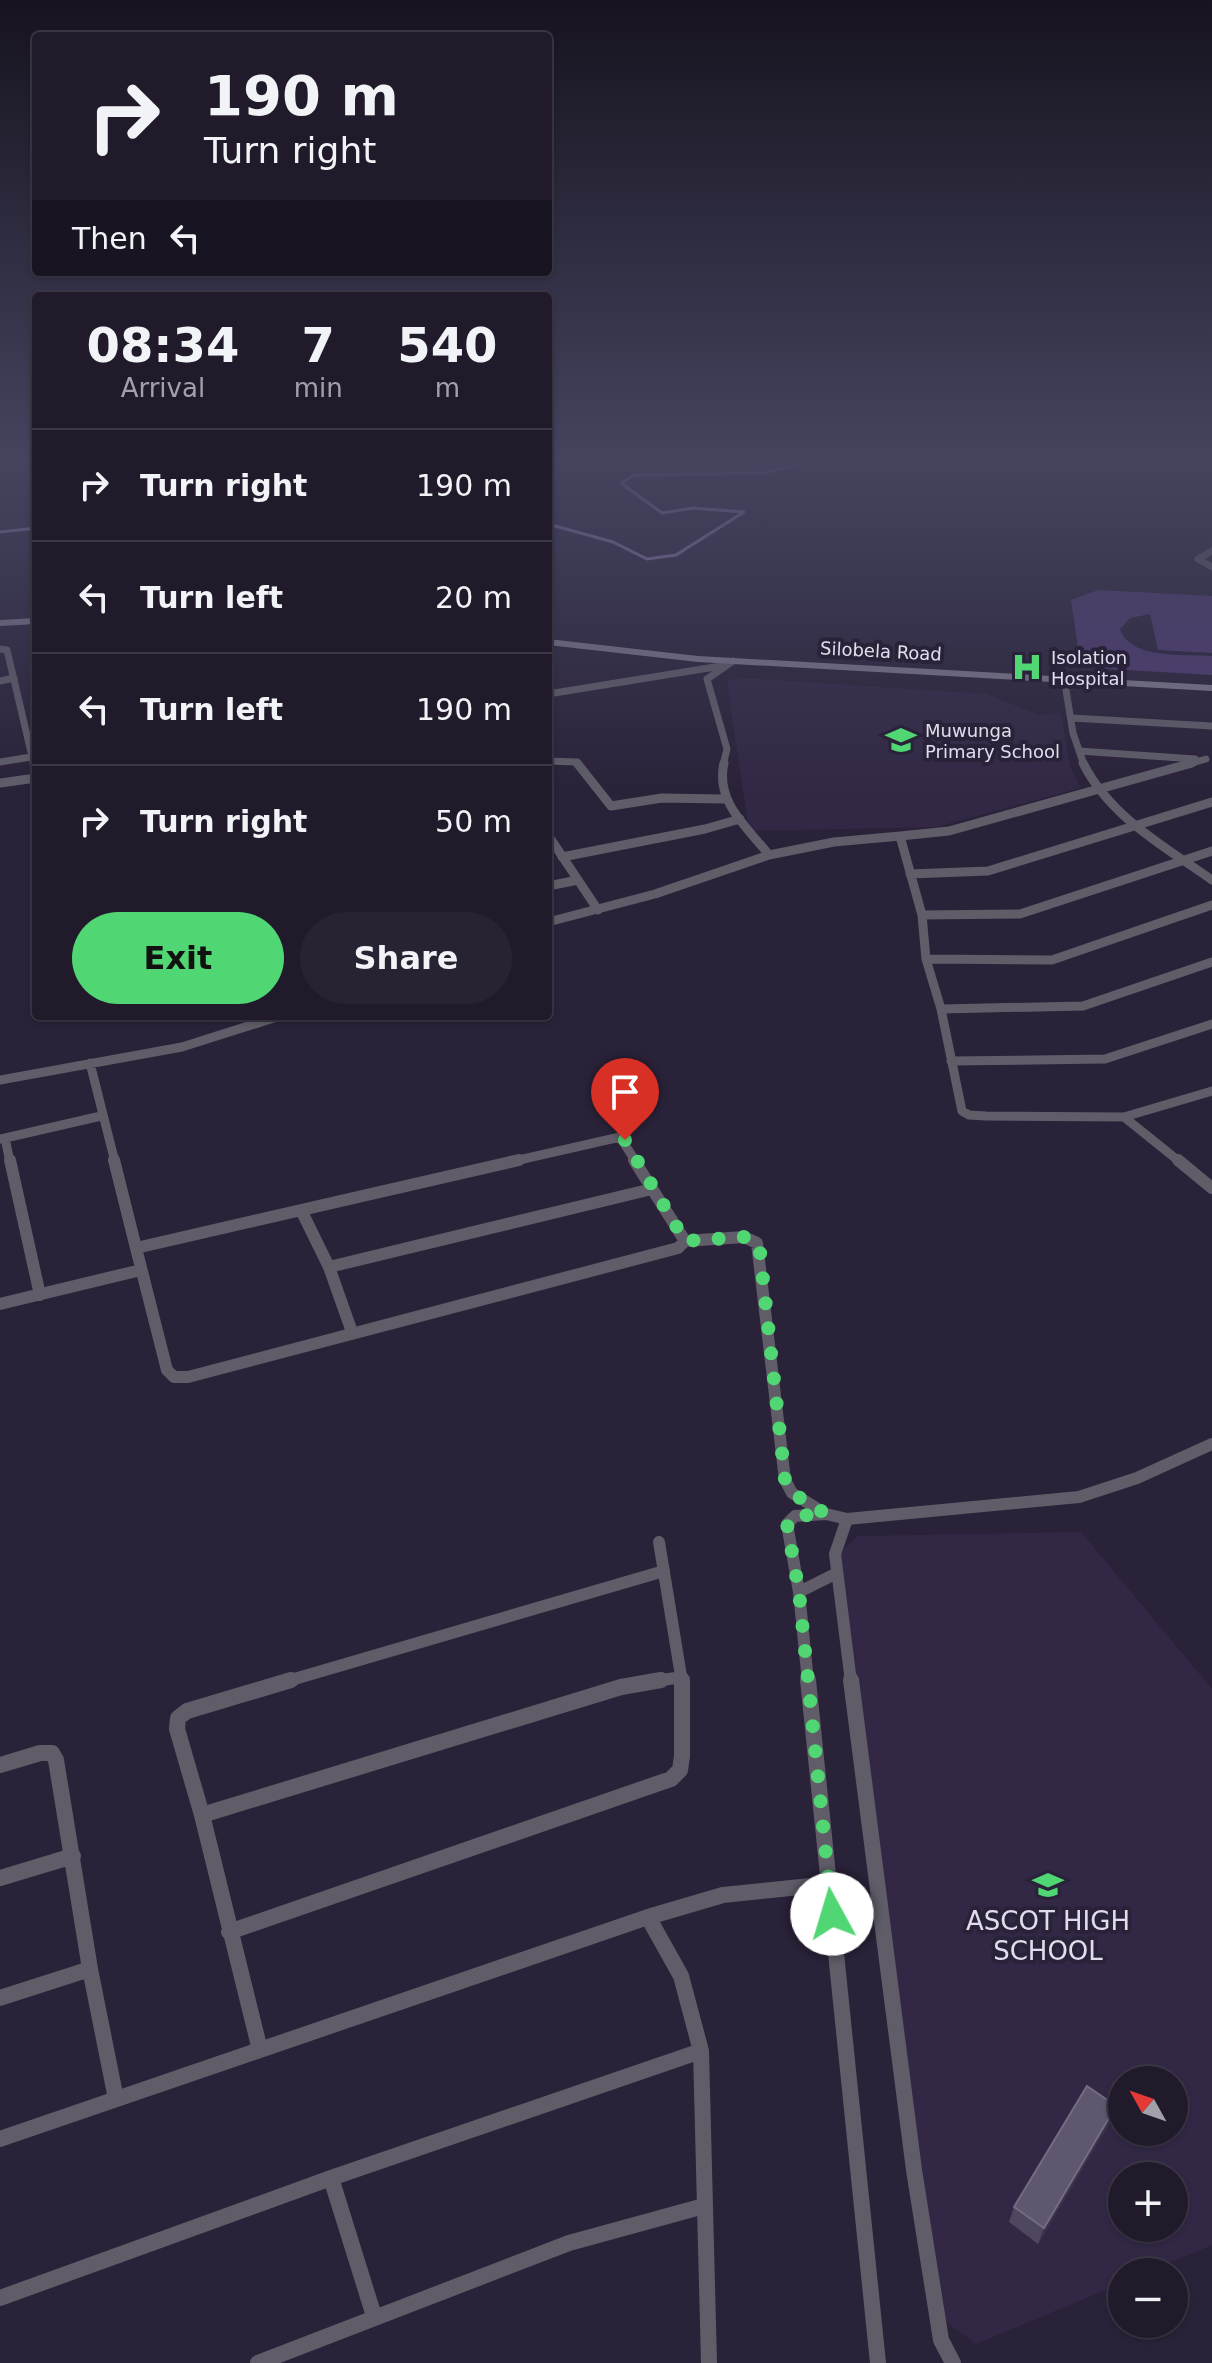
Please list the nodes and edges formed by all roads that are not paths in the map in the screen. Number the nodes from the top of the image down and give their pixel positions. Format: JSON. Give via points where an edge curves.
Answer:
{"nodes":[{"id":1,"x":32,"y":621,"type":"edge"},
{"id":2,"x":0,"y":623,"type":"edge"},
{"id":3,"x":552,"y":642,"type":"edge"},
{"id":4,"x":0,"y":649,"type":"edge"},
{"id":5,"x":730,"y":663,"type":"junction"},
{"id":6,"x":14,"y":678,"type":"junction"},
{"id":7,"x":1064,"y":678,"type":"junction"},
{"id":8,"x":0,"y":681,"type":"edge"},
{"id":9,"x":1212,"y":688,"type":"edge"},
{"id":10,"x":552,"y":693,"type":"edge"},
{"id":11,"x":1072,"y":718,"type":"junction"},
{"id":12,"x":1212,"y":726,"type":"edge"},
{"id":13,"x":1079,"y":751,"type":"junction"},
{"id":14,"x":31,"y":757,"type":"junction"},
{"id":15,"x":1209,"y":760,"type":"edge"},
{"id":16,"x":32,"y":761,"type":"edge"},
{"id":17,"x":552,"y":761,"type":"edge"},
{"id":18,"x":0,"y":762,"type":"edge"},
{"id":19,"x":32,"y":777,"type":"edge"},
{"id":20,"x":0,"y":783,"type":"edge"},
{"id":21,"x":1096,"y":790,"type":"junction"},
{"id":22,"x":724,"y":799,"type":"junction"},
{"id":23,"x":1212,"y":802,"type":"edge"},
{"id":24,"x":740,"y":819,"type":"junction"},
{"id":25,"x":1136,"y":825,"type":"junction"},
{"id":26,"x":900,"y":836,"type":"junction"},
{"id":27,"x":552,"y":841,"type":"edge"},
{"id":28,"x":1212,"y":851,"type":"edge"},
{"id":29,"x":769,"y":855,"type":"junction"},
{"id":30,"x":562,"y":857,"type":"junction"},
{"id":31,"x":1184,"y":860,"type":"junction"},
{"id":32,"x":910,"y":874,"type":"junction"},
{"id":33,"x":578,"y":880,"type":"junction"},
{"id":34,"x":1212,"y":880,"type":"edge"},
{"id":35,"x":552,"y":885,"type":"edge"},
{"id":36,"x":1212,"y":905,"type":"edge"},
{"id":37,"x":598,"y":910,"type":"junction"},
{"id":38,"x":922,"y":915,"type":"junction"},
{"id":39,"x":552,"y":921,"type":"edge"},
{"id":40,"x":926,"y":959,"type":"junction"},
{"id":41,"x":1212,"y":962,"type":"edge"},
{"id":42,"x":941,"y":1009,"type":"junction"},
{"id":43,"x":267,"y":1020,"type":"edge"},
{"id":44,"x":1212,"y":1024,"type":"edge"},
{"id":45,"x":951,"y":1061,"type":"junction"},
{"id":46,"x":90,"y":1063,"type":"junction"},
{"id":47,"x":0,"y":1080,"type":"edge"},
{"id":48,"x":1212,"y":1091,"type":"edge"},
{"id":49,"x":101,"y":1116,"type":"junction"},
{"id":50,"x":1124,"y":1117,"type":"junction"},
{"id":51,"x":3,"y":1139,"type":"edge"},
{"id":52,"x":1212,"y":1169,"type":"edge"},
{"id":53,"x":1198,"y":1174,"type":"junction"},
{"id":54,"x":1212,"y":1188,"type":"edge"},
{"id":55,"x":652,"y":1189,"type":"junction"},
{"id":56,"x":301,"y":1210,"type":"junction"},
{"id":57,"x":685,"y":1241,"type":"junction"},
{"id":58,"x":136,"y":1248,"type":"junction"},
{"id":59,"x":329,"y":1267,"type":"junction"},
{"id":60,"x":141,"y":1270,"type":"junction"},
{"id":61,"x":40,"y":1295,"type":"junction"},
{"id":62,"x":0,"y":1304,"type":"edge"},
{"id":63,"x":352,"y":1332,"type":"junction"},
{"id":64,"x":1212,"y":1444,"type":"edge"},
{"id":65,"x":826,"y":1514,"type":"junction"},
{"id":66,"x":847,"y":1519,"type":"junction"},
{"id":67,"x":659,"y":1542,"type":"dead end"},
{"id":68,"x":664,"y":1571,"type":"junction"},
{"id":69,"x":837,"y":1573,"type":"junction"},
{"id":70,"x":799,"y":1592,"type":"junction"},
{"id":71,"x":682,"y":1677,"type":"junction"},
{"id":72,"x":0,"y":1765,"type":"edge"},
{"id":73,"x":202,"y":1815,"type":"junction"},
{"id":74,"x":73,"y":1856,"type":"junction"},
{"id":75,"x":0,"y":1878,"type":"edge"},
{"id":76,"x":829,"y":1884,"type":"junction"},
{"id":77,"x":648,"y":1917,"type":"junction"},
{"id":78,"x":229,"y":1932,"type":"junction"},
{"id":79,"x":90,"y":1969,"type":"junction"},
{"id":80,"x":0,"y":1998,"type":"edge"},
{"id":81,"x":260,"y":2050,"type":"junction"},
{"id":82,"x":701,"y":2051,"type":"junction"},
{"id":83,"x":116,"y":2099,"type":"junction"},
{"id":84,"x":0,"y":2139,"type":"edge"},
{"id":85,"x":331,"y":2178,"type":"junction"},
{"id":86,"x":704,"y":2206,"type":"junction"},
{"id":87,"x":0,"y":2298,"type":"edge"},
{"id":88,"x":374,"y":2316,"type":"junction"},
{"id":89,"x":258,"y":2363,"type":"edge"},
{"id":90,"x":709,"y":2363,"type":"edge"},
{"id":91,"x":878,"y":2363,"type":"edge"},
{"id":92,"x":953,"y":2363,"type":"edge"}],
"edges":[{"from":1,"to":2,"type":"street"},
{"from":3,"to":5,"type":"street","name":"Silobela Road"},
{"from":4,"to":6,"type":"street","via":[[7,650]]},
{"from":5,"to":7,"type":"street","name":"Silobela Road"},
{"from":5,"to":10,"type":"street"},
{"from":5,"to":22,"type":"street","via":[[707,679],[727,749],[721,775]]},
{"from":6,"to":8,"type":"street"},
{"from":6,"to":14,"type":"street"},
{"from":7,"to":9,"type":"street","name":"Silobela Road"},
{"from":7,"to":11,"type":"street"},
{"from":11,"to":12,"type":"street"},
{"from":11,"to":13,"type":"street"},
{"from":13,"to":15,"type":"street"},
{"from":13,"to":21,"type":"street"},
{"from":14,"to":16,"type":"street"},
{"from":14,"to":18,"type":"street"},
{"from":15,"to":21,"type":"street"},
{"from":17,"to":22,"type":"street","via":[[576,762],[611,806],[662,798]]},
{"from":19,"to":20,"type":"street"},
{"from":21,"to":25,"type":"street"},
{"from":21,"to":26,"type":"street","via":[[949,831]]},
{"from":22,"to":24,"type":"street"},
{"from":23,"to":25,"type":"street"},
{"from":24,"to":29,"type":"street"},
{"from":24,"to":30,"type":"street"},
{"from":25,"to":31,"type":"street"},
{"from":25,"to":32,"type":"street","via":[[988,871]]},
{"from":26,"to":29,"type":"street"},
{"from":26,"to":32,"type":"street"},
{"from":27,"to":30,"type":"street"},
{"from":28,"to":31,"type":"street"},
{"from":29,"to":37,"type":"street"},
{"from":30,"to":33,"type":"street"},
{"from":31,"to":34,"type":"street"},
{"from":31,"to":38,"type":"street","via":[[1015,915]]},
{"from":32,"to":38,"type":"street"},
{"from":33,"to":35,"type":"street"},
{"from":33,"to":37,"type":"street"},
{"from":36,"to":40,"type":"street","via":[[1052,960]]},
{"from":37,"to":39,"type":"street"},
{"from":38,"to":40,"type":"street"},
{"from":40,"to":42,"type":"street"},
{"from":41,"to":42,"type":"street","via":[[1083,1006]]},
{"from":42,"to":45,"type":"street"},
{"from":43,"to":46,"type":"street","via":[[182,1047]]},
{"from":44,"to":45,"type":"street","via":[[1105,1059]]},
{"from":45,"to":50,"type":"street","via":[[962,1111],[969,1115]]},
{"from":46,"to":47,"type":"street"},
{"from":46,"to":49,"type":"street"},
{"from":48,"to":50,"type":"street"},
{"from":49,"to":51,"type":"street"},
{"from":49,"to":58,"type":"street"},
{"from":50,"to":53,"type":"street"},
{"from":51,"to":61,"type":"street"},
{"from":52,"to":53,"type":"street"},
{"from":53,"to":54,"type":"street"},
{"from":55,"to":56,"type":"street","via":[[625,1140],[612,1137]]},
{"from":55,"to":57,"type":"street"},
{"from":55,"to":59,"type":"street"},
{"from":56,"to":58,"type":"street"},
{"from":56,"to":59,"type":"street"},
{"from":57,"to":63,"type":"street","via":[[678,1248]]},
{"from":57,"to":65,"type":"street","via":[[744,1237],[757,1243],[785,1480],[792,1493]]},
{"from":58,"to":60,"type":"street"},
{"from":59,"to":63,"type":"street"},
{"from":60,"to":61,"type":"street"},
{"from":60,"to":63,"type":"street","via":[[167,1370],[174,1377]]},
{"from":61,"to":62,"type":"street"},
{"from":64,"to":66,"type":"street","via":[[1090,1496]]},
{"from":65,"to":66,"type":"street"},
{"from":65,"to":70,"type":"street","via":[[795,1516],[787,1524]]},
{"from":66,"to":69,"type":"street","via":[[835,1554]]},
{"from":67,"to":68,"type":"street"},
{"from":68,"to":71,"type":"street"},
{"from":68,"to":73,"type":"street","via":[[187,1711],[178,1718],[177,1729]]},
{"from":69,"to":70,"type":"street"},
{"from":69,"to":92,"type":"street","via":[[914,2170],[941,2340]]},
{"from":70,"to":76,"type":"street"},
{"from":71,"to":73,"type":"street","via":[[621,1687]]},
{"from":71,"to":78,"type":"street","via":[[682,1756],[680,1770],[671,1779]]},
{"from":72,"to":74,"type":"street","via":[[52,1753]]},
{"from":73,"to":78,"type":"street"},
{"from":74,"to":75,"type":"street"},
{"from":74,"to":79,"type":"street"},
{"from":76,"to":77,"type":"street","via":[[723,1895]]},
{"from":76,"to":91,"type":"street"},
{"from":77,"to":81,"type":"street"},
{"from":77,"to":82,"type":"street","via":[[681,1976]]},
{"from":78,"to":81,"type":"street"},
{"from":79,"to":80,"type":"street"},
{"from":79,"to":83,"type":"street"},
{"from":81,"to":83,"type":"street"},
{"from":82,"to":85,"type":"street"},
{"from":82,"to":86,"type":"street"},
{"from":83,"to":84,"type":"street"},
{"from":85,"to":87,"type":"street"},
{"from":85,"to":88,"type":"street"},
{"from":86,"to":88,"type":"street","via":[[569,2243]]},
{"from":86,"to":90,"type":"street"},
{"from":88,"to":89,"type":"street"}]}
